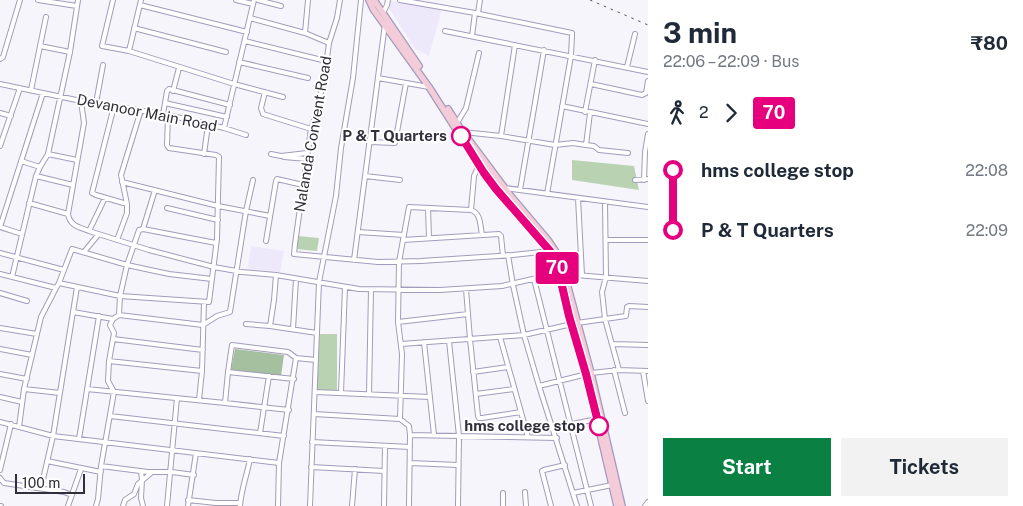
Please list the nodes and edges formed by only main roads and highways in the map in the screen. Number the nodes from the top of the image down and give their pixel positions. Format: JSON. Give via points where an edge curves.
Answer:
{"nodes":[{"id":1,"x":369,"y":0,"type":"edge"},
{"id":2,"x":374,"y":0,"type":"edge"},
{"id":3,"x":387,"y":22,"type":"junction"},
{"id":4,"x":460,"y":132,"type":"junction"},
{"id":5,"x":552,"y":250,"type":"junction"},
{"id":6,"x":588,"y":374,"type":"junction"},
{"id":7,"x":617,"y":506,"type":"edge"},
{"id":8,"x":622,"y":506,"type":"edge"}],
"edges":[{"from":1,"to":3,"type":"main road","via":[[373,9]]},
{"from":2,"to":3,"type":"main road"},
{"from":3,"to":4,"type":"main road"},
{"from":3,"to":4,"type":"main road"},
{"from":4,"to":5,"type":"main road","via":[[548,240]]},
{"from":4,"to":5,"type":"main road","via":[[496,189]]},
{"from":5,"to":6,"type":"main road"},
{"from":6,"to":7,"type":"main road"},
{"from":6,"to":8,"type":"main road"}]}
